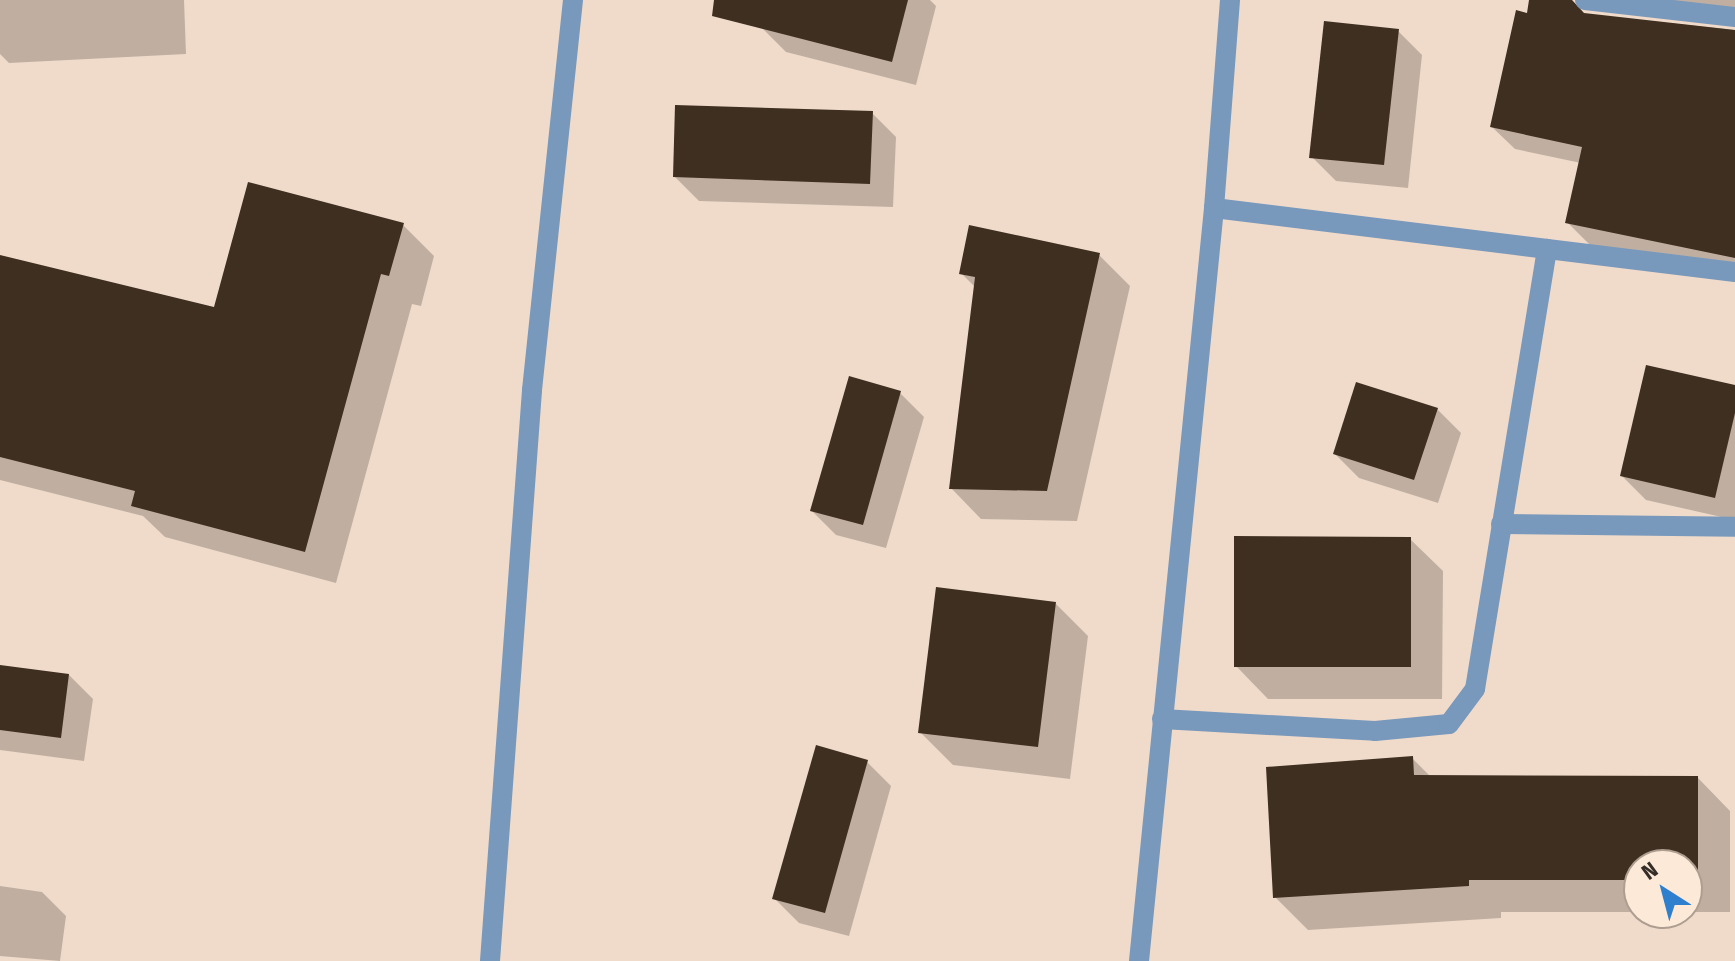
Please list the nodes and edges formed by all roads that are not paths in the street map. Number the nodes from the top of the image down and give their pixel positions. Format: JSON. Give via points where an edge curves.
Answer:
{"nodes":[{"id":1,"x":573,"y":0,"type":"edge"},
{"id":2,"x":1230,"y":0,"type":"edge"},
{"id":3,"x":1585,"y":0,"type":"edge"},
{"id":4,"x":1735,"y":17,"type":"edge"},
{"id":5,"x":1214,"y":208,"type":"junction"},
{"id":6,"x":1547,"y":249,"type":"junction"},
{"id":7,"x":1735,"y":272,"type":"edge"},
{"id":8,"x":1501,"y":524,"type":"junction"},
{"id":9,"x":1735,"y":527,"type":"edge"},
{"id":10,"x":1162,"y":719,"type":"junction"},
{"id":11,"x":490,"y":961,"type":"edge"},
{"id":12,"x":1139,"y":961,"type":"edge"}],
"edges":[{"from":1,"to":11,"type":"street","via":[[532,390]]},
{"from":2,"to":5,"type":"street"},
{"from":3,"to":4,"type":"street"},
{"from":5,"to":6,"type":"street"},
{"from":5,"to":10,"type":"street"},
{"from":6,"to":7,"type":"street"},
{"from":6,"to":8,"type":"street"},
{"from":8,"to":9,"type":"street"},
{"from":8,"to":10,"type":"street","via":[[1475,689],[1449,724],[1375,731]]},
{"from":10,"to":12,"type":"street"}]}
